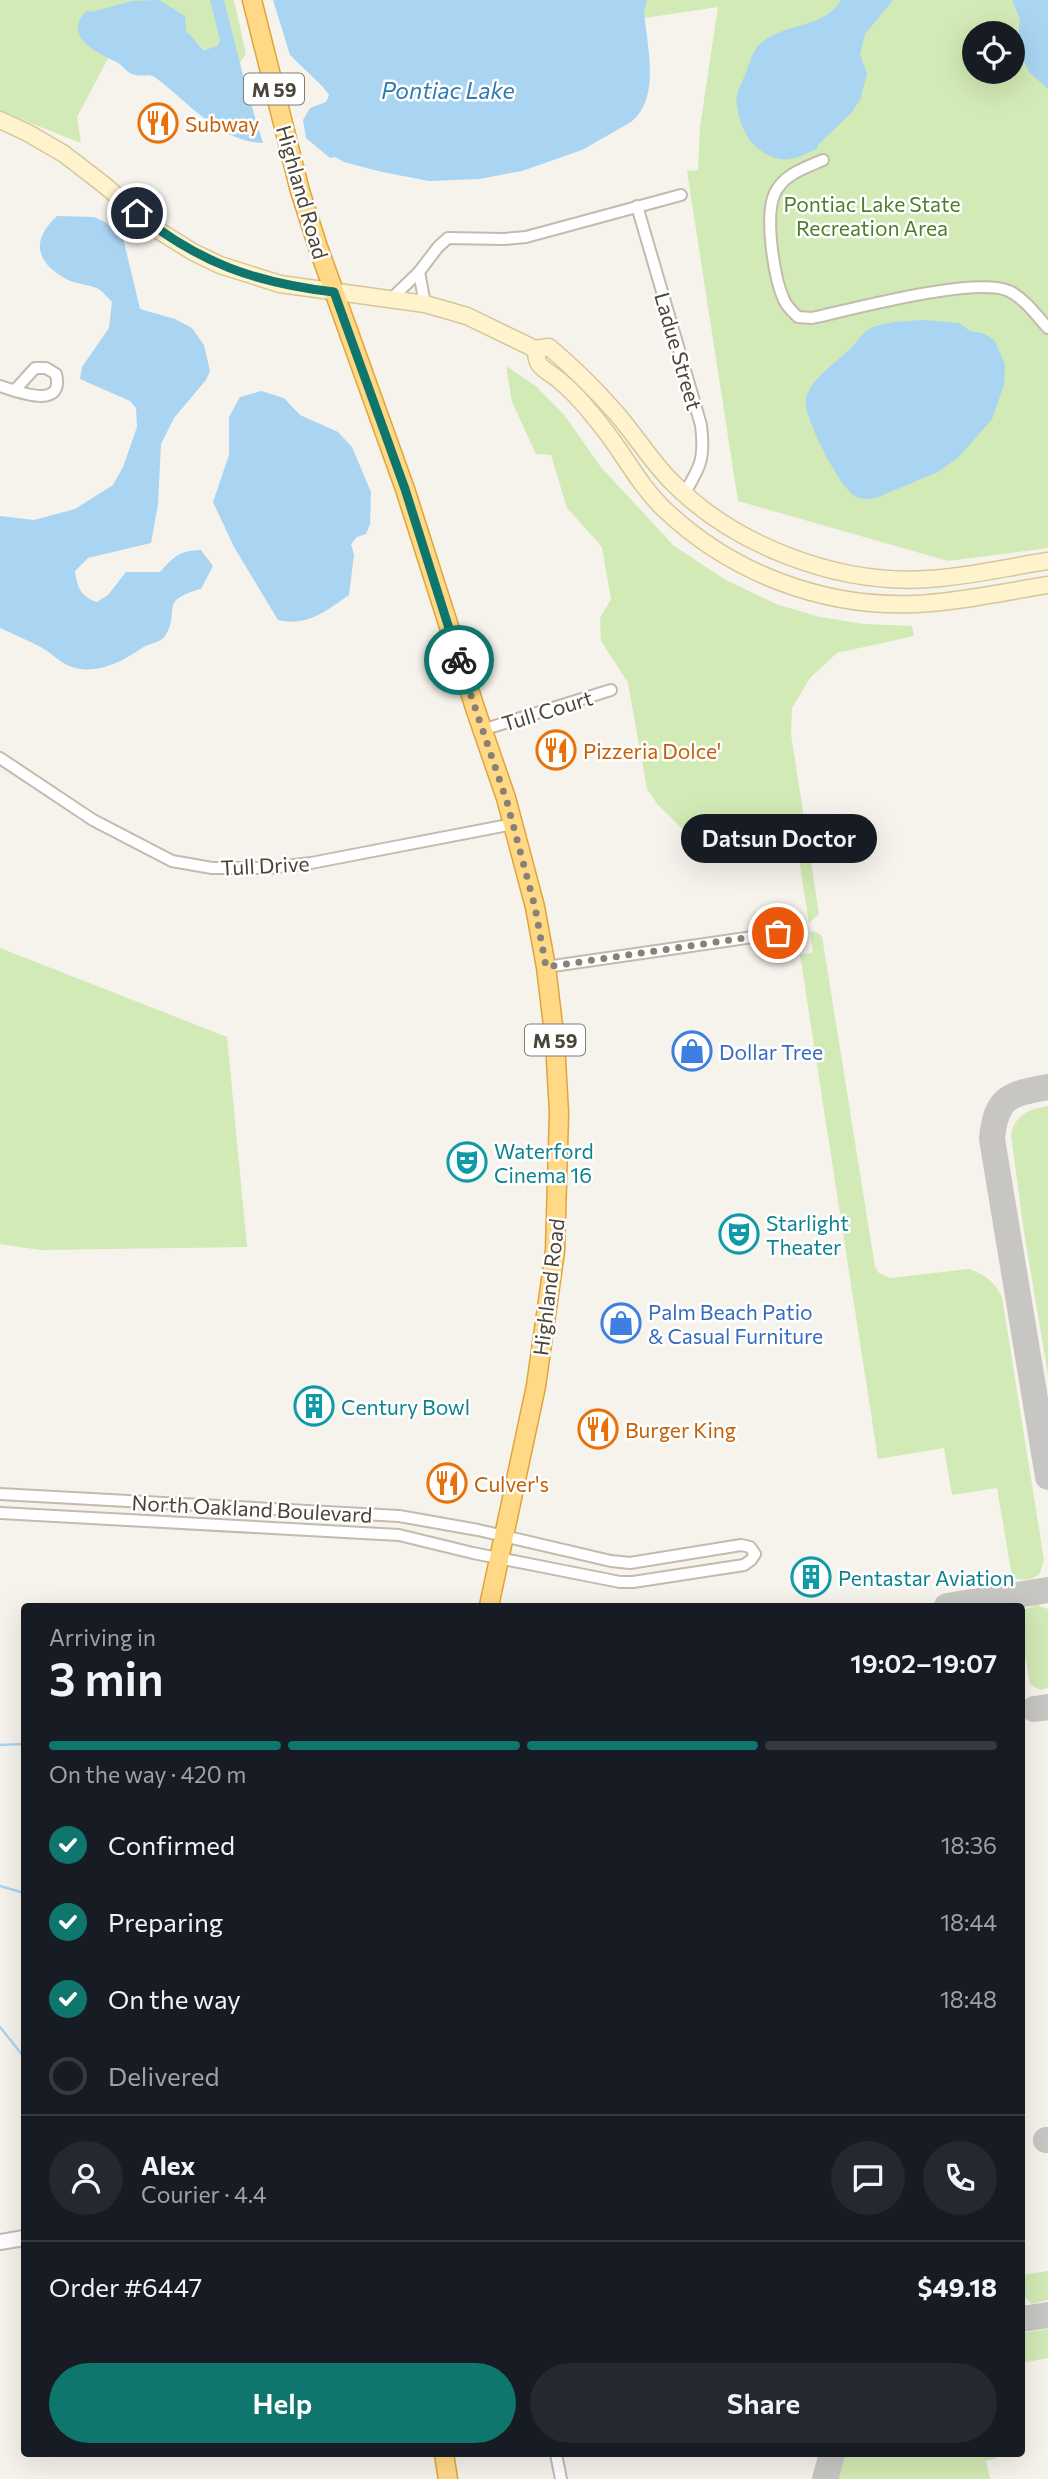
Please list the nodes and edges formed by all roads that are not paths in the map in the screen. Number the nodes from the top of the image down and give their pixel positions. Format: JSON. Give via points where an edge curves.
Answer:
{"nodes":[{"id":1,"x":252,"y":0,"type":"edge"},
{"id":2,"x":0,"y":120,"type":"edge"},
{"id":3,"x":823,"y":160,"type":"dead end"},
{"id":4,"x":681,"y":195,"type":"dead end"},
{"id":5,"x":637,"y":206,"type":"junction"},
{"id":6,"x":419,"y":272,"type":"junction"},
{"id":7,"x":334,"y":292,"type":"junction"},
{"id":8,"x":391,"y":298,"type":"junction"},
{"id":9,"x":425,"y":304,"type":"junction"},
{"id":10,"x":1048,"y":328,"type":"edge"},
{"id":11,"x":535,"y":349,"type":"junction"},
{"id":12,"x":0,"y":386,"type":"edge"},
{"id":13,"x":15,"y":390,"type":"dead end"},
{"id":14,"x":584,"y":402,"type":"junction"},
{"id":15,"x":613,"y":441,"type":"junction"},
{"id":16,"x":650,"y":456,"type":"junction"},
{"id":17,"x":684,"y":494,"type":"junction"},
{"id":18,"x":1048,"y":561,"type":"edge"},
{"id":19,"x":1048,"y":585,"type":"edge"},
{"id":20,"x":611,"y":690,"type":"dead end"},
{"id":21,"x":482,"y":730,"type":"junction"},
{"id":22,"x":0,"y":758,"type":"edge"},
{"id":23,"x":513,"y":824,"type":"junction"},
{"id":24,"x":794,"y":931,"type":"dead end"},
{"id":25,"x":546,"y":967,"type":"junction"},
{"id":26,"x":0,"y":1494,"type":"edge"},
{"id":27,"x":0,"y":1513,"type":"edge"},
{"id":28,"x":503,"y":1536,"type":"junction"},
{"id":29,"x":499,"y":1557,"type":"junction"},
{"id":30,"x":490,"y":1603,"type":"edge"},
{"id":31,"x":21,"y":2238,"type":"edge"},
{"id":32,"x":0,"y":2242,"type":"edge"},
{"id":33,"x":444,"y":2457,"type":"edge"},
{"id":34,"x":557,"y":2457,"type":"edge"},
{"id":35,"x":448,"y":2479,"type":"edge"},
{"id":36,"x":561,"y":2479,"type":"edge"}],
"edges":[{"from":1,"to":7,"type":"highway","name":"Highland Road","number":"M 59","via":[[303,199]]},
{"from":2,"to":7,"type":"main road","via":[[71,159],[156,229],[202,257],[252,277]]},
{"from":3,"to":10,"type":"street","via":[[783,180],[770,207],[780,289],[784,302],[798,317],[954,289],[994,287],[1021,298]]},
{"from":4,"to":5,"type":"street"},
{"from":5,"to":6,"type":"street","via":[[526,237],[448,238]]},
{"from":5,"to":17,"type":"street","name":"Ladue Street","via":[[701,425],[704,450],[699,471]]},
{"from":6,"to":8,"type":"street"},
{"from":6,"to":9,"type":"street"},
{"from":7,"to":8,"type":"main road"},
{"from":7,"to":21,"type":"highway","name":"Highland Road","number":"M 59","via":[[405,489]]},
{"from":8,"to":9,"type":"main road"},
{"from":9,"to":11,"type":"main road","via":[[467,316]]},
{"from":11,"to":14,"type":"main road","via":[[539,364]]},
{"from":11,"to":16,"type":"main road","via":[[550,346],[582,375]]},
{"from":12,"to":13,"type":"street"},
{"from":14,"to":15,"type":"main road"},
{"from":14,"to":16,"type":"main road","via":[[587,396],[597,400],[623,433]]},
{"from":15,"to":17,"type":"main road","via":[[635,459],[667,499],[679,504]]},
{"from":15,"to":19,"type":"main road","via":[[663,508],[737,564],[785,584],[872,604],[917,604]]},
{"from":16,"to":17,"type":"main road"},
{"from":17,"to":18,"type":"main road","via":[[768,549],[883,579],[927,579]]},
{"from":20,"to":21,"type":"street","name":"Tull Court"},
{"from":21,"to":23,"type":"highway","name":"Highland Road","number":"M 59"},
{"from":22,"to":23,"type":"street","name":"Tull Drive","via":[[93,820],[172,861],[212,868],[311,863]]},
{"from":23,"to":25,"type":"highway","name":"Highland Road","number":"M 59"},
{"from":24,"to":25,"type":"street"},
{"from":25,"to":28,"type":"highway","name":"Highland Road","number":"M 59","via":[[559,1113],[555,1251],[536,1386]]},
{"from":26,"to":28,"type":"street","name":"North Oakland Boulevard","via":[[388,1515]]},
{"from":27,"to":29,"type":"street","name":"North Oakland Boulevard","via":[[399,1535]]},
{"from":28,"to":29,"type":"highway","name":"Highland Road","number":"M 59"},
{"from":28,"to":29,"type":"street","name":"North Oakland Boulevard","via":[[630,1563],[741,1545],[755,1554],[744,1565],[634,1582]]},
{"from":29,"to":30,"type":"highway","name":"Highland Road","number":"M 59"},
{"from":31,"to":32,"type":"street"},
{"from":33,"to":35,"type":"highway"},
{"from":34,"to":36,"type":"street"}]}
